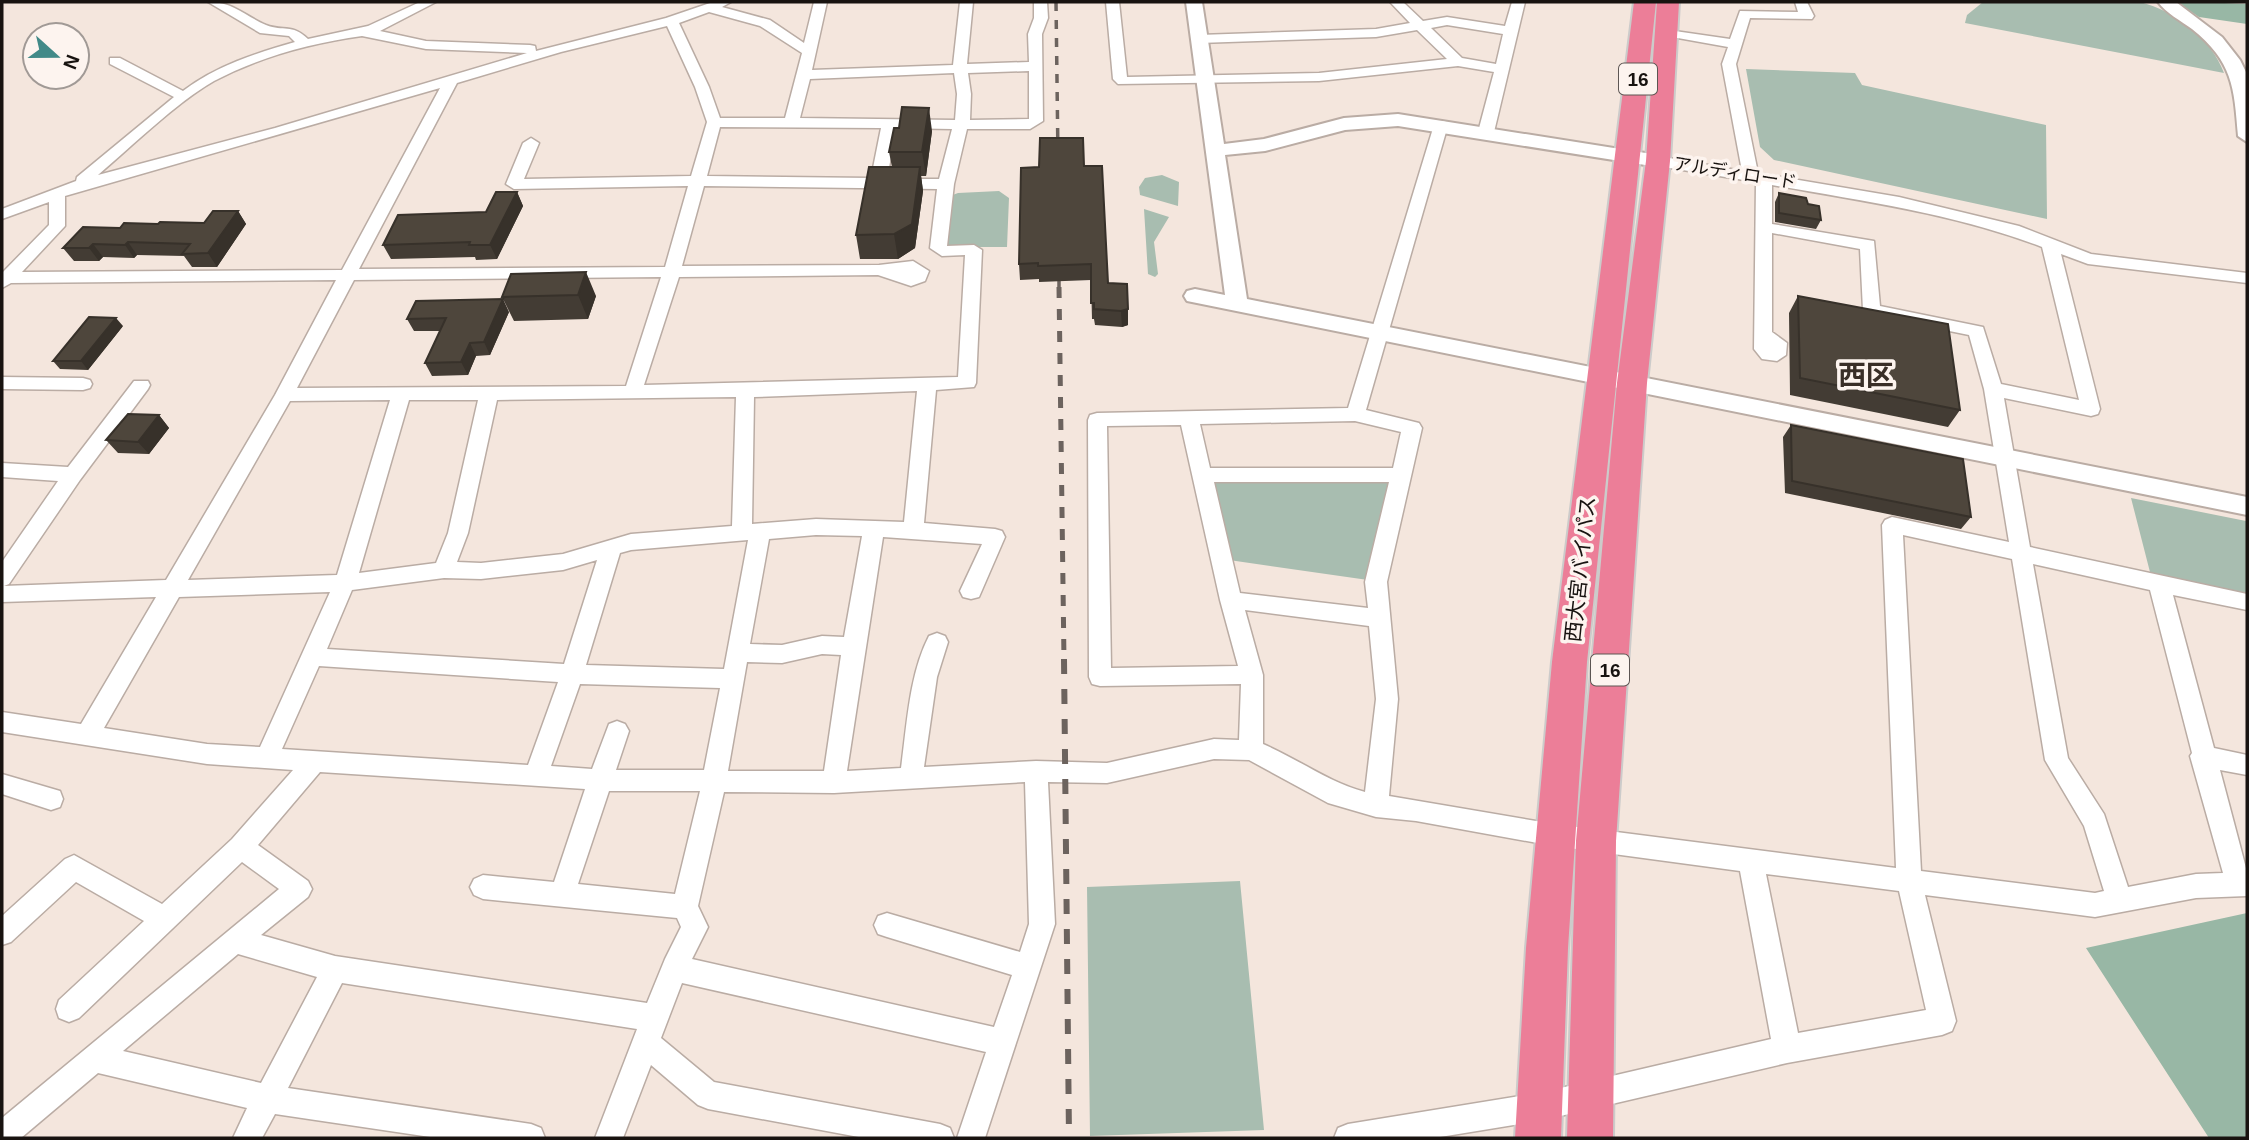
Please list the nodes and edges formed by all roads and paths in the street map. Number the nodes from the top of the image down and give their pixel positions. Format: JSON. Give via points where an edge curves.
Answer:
{"nodes":[{"id":1,"x":215,"y":2,"type":"edge"},
{"id":2,"x":430,"y":2,"type":"edge"},
{"id":3,"x":725,"y":2,"type":"edge"},
{"id":4,"x":745,"y":2,"type":"edge"},
{"id":5,"x":821,"y":2,"type":"edge"},
{"id":6,"x":966,"y":2,"type":"edge"},
{"id":7,"x":1041,"y":2,"type":"edge"},
{"id":8,"x":1112,"y":2,"type":"edge"},
{"id":9,"x":1194,"y":2,"type":"edge"},
{"id":10,"x":1396,"y":2,"type":"edge"},
{"id":11,"x":1518,"y":2,"type":"edge"},
{"id":12,"x":1645,"y":2,"type":"edge"},
{"id":13,"x":1668,"y":2,"type":"edge"},
{"id":14,"x":1801,"y":2,"type":"edge"},
{"id":15,"x":2166,"y":2,"type":"edge"},
{"id":16,"x":709,"y":8,"type":"junction"},
{"id":17,"x":671,"y":21,"type":"junction"},
{"id":18,"x":1420,"y":26,"type":"junction"},
{"id":19,"x":360,"y":31,"type":"junction"},
{"id":20,"x":1511,"y":31,"type":"junction"},
{"id":21,"x":1666,"y":32,"type":"junction"},
{"id":22,"x":1199,"y":39,"type":"junction"},
{"id":23,"x":304,"y":43,"type":"junction"},
{"id":24,"x":1735,"y":44,"type":"junction"},
{"id":25,"x":556,"y":49,"type":"junction"},
{"id":26,"x":809,"y":52,"type":"junction"},
{"id":27,"x":115,"y":61,"type":"dead end"},
{"id":28,"x":1458,"y":62,"type":"junction"},
{"id":29,"x":1036,"y":66,"type":"junction"},
{"id":30,"x":960,"y":67,"type":"junction"},
{"id":31,"x":1501,"y":69,"type":"junction"},
{"id":32,"x":803,"y":75,"type":"junction"},
{"id":33,"x":452,"y":79,"type":"junction"},
{"id":34,"x":1206,"y":79,"type":"junction"},
{"id":35,"x":184,"y":97,"type":"junction"},
{"id":36,"x":714,"y":122,"type":"junction"},
{"id":37,"x":792,"y":122,"type":"junction"},
{"id":38,"x":890,"y":123,"type":"junction"},
{"id":39,"x":962,"y":124,"type":"junction"},
{"id":40,"x":1441,"y":125,"type":"junction"},
{"id":41,"x":1486,"y":132,"type":"junction"},
{"id":42,"x":2247,"y":136,"type":"edge"},
{"id":43,"x":531,"y":143,"type":"dead end"},
{"id":44,"x":1217,"y":150,"type":"junction"},
{"id":45,"x":1630,"y":155,"type":"junction"},
{"id":46,"x":1658,"y":161,"type":"junction"},
{"id":47,"x":1757,"y":179,"type":"junction"},
{"id":48,"x":697,"y":181,"type":"junction"},
{"id":49,"x":878,"y":182,"type":"junction"},
{"id":50,"x":946,"y":184,"type":"junction"},
{"id":51,"x":76,"y":186,"type":"junction"},
{"id":52,"x":57,"y":193,"type":"junction"},
{"id":53,"x":2,"y":214,"type":"edge"},
{"id":54,"x":1763,"y":227,"type":"junction"},
{"id":55,"x":2050,"y":244,"type":"junction"},
{"id":56,"x":938,"y":248,"type":"junction"},
{"id":57,"x":672,"y":271,"type":"junction"},
{"id":58,"x":348,"y":273,"type":"junction"},
{"id":59,"x":2247,"y":278,"type":"edge"},
{"id":60,"x":4,"y":280,"type":"edge"},
{"id":61,"x":1195,"y":296,"type":"dead end"},
{"id":62,"x":1237,"y":303,"type":"junction"},
{"id":63,"x":1381,"y":332,"type":"junction"},
{"id":64,"x":1763,"y":334,"type":"dead end"},
{"id":65,"x":1616,"y":379,"type":"junction"},
{"id":66,"x":2,"y":383,"type":"edge"},
{"id":67,"x":83,"y":384,"type":"dead end"},
{"id":68,"x":927,"y":384,"type":"junction"},
{"id":69,"x":141,"y":385,"type":"dead end"},
{"id":70,"x":1993,"y":389,"type":"junction"},
{"id":71,"x":745,"y":391,"type":"junction"},
{"id":72,"x":402,"y":392,"type":"junction"},
{"id":73,"x":633,"y":392,"type":"junction"},
{"id":74,"x":489,"y":394,"type":"junction"},
{"id":75,"x":284,"y":395,"type":"junction"},
{"id":76,"x":1355,"y":414,"type":"junction"},
{"id":77,"x":1189,"y":418,"type":"junction"},
{"id":78,"x":2004,"y":458,"type":"junction"},
{"id":79,"x":2,"y":470,"type":"edge"},
{"id":80,"x":73,"y":475,"type":"junction"},
{"id":81,"x":1202,"y":475,"type":"junction"},
{"id":82,"x":1402,"y":475,"type":"junction"},
{"id":83,"x":2247,"y":506,"type":"edge"},
{"id":84,"x":874,"y":528,"type":"junction"},
{"id":85,"x":913,"y":530,"type":"junction"},
{"id":86,"x":751,"y":533,"type":"junction"},
{"id":87,"x":611,"y":549,"type":"junction"},
{"id":88,"x":2021,"y":553,"type":"junction"},
{"id":89,"x":443,"y":570,"type":"junction"},
{"id":90,"x":2,"y":578,"type":"edge"},
{"id":91,"x":345,"y":583,"type":"junction"},
{"id":92,"x":2159,"y":584,"type":"junction"},
{"id":93,"x":171,"y":590,"type":"junction"},
{"id":94,"x":971,"y":591,"type":"dead end"},
{"id":95,"x":2,"y":594,"type":"edge"},
{"id":96,"x":1231,"y":600,"type":"junction"},
{"id":97,"x":2247,"y":602,"type":"edge"},
{"id":98,"x":1377,"y":618,"type":"junction"},
{"id":99,"x":937,"y":642,"type":"dead end"},
{"id":100,"x":853,"y":647,"type":"junction"},
{"id":101,"x":738,"y":653,"type":"junction"},
{"id":102,"x":313,"y":657,"type":"junction"},
{"id":103,"x":572,"y":674,"type":"junction"},
{"id":104,"x":1252,"y":675,"type":"junction"},
{"id":105,"x":732,"y":679,"type":"junction"},
{"id":106,"x":2,"y":722,"type":"edge"},
{"id":107,"x":617,"y":731,"type":"dead end"},
{"id":108,"x":87,"y":736,"type":"junction"},
{"id":109,"x":1251,"y":750,"type":"junction"},
{"id":110,"x":2202,"y":756,"type":"junction"},
{"id":111,"x":267,"y":757,"type":"junction"},
{"id":112,"x":317,"y":760,"type":"junction"},
{"id":113,"x":2247,"y":765,"type":"edge"},
{"id":114,"x":1036,"y":772,"type":"junction"},
{"id":115,"x":536,"y":775,"type":"junction"},
{"id":116,"x":911,"y":778,"type":"junction"},
{"id":117,"x":601,"y":780,"type":"junction"},
{"id":118,"x":715,"y":782,"type":"junction"},
{"id":119,"x":834,"y":782,"type":"junction"},
{"id":120,"x":2,"y":784,"type":"edge"},
{"id":121,"x":51,"y":799,"type":"dead end"},
{"id":122,"x":1376,"y":806,"type":"junction"},
{"id":123,"x":1554,"y":835,"type":"junction"},
{"id":124,"x":1596,"y":841,"type":"junction"},
{"id":125,"x":241,"y":847,"type":"junction"},
{"id":126,"x":1751,"y":860,"type":"junction"},
{"id":127,"x":1909,"y":880,"type":"junction"},
{"id":128,"x":2243,"y":884,"type":"edge"},
{"id":129,"x":483,"y":887,"type":"dead end"},
{"id":130,"x":562,"y":895,"type":"junction"},
{"id":131,"x":2120,"y":902,"type":"junction"},
{"id":132,"x":685,"y":906,"type":"junction"},
{"id":133,"x":164,"y":919,"type":"junction"},
{"id":134,"x":887,"y":925,"type":"dead end"},
{"id":135,"x":2,"y":933,"type":"edge"},
{"id":136,"x":234,"y":940,"type":"junction"},
{"id":137,"x":1028,"y":967,"type":"junction"},
{"id":138,"x":674,"y":968,"type":"junction"},
{"id":139,"x":335,"y":969,"type":"junction"},
{"id":140,"x":69,"y":1009,"type":"dead end"},
{"id":141,"x":650,"y":1030,"type":"junction"},
{"id":142,"x":1002,"y":1042,"type":"junction"},
{"id":143,"x":1787,"y":1049,"type":"junction"},
{"id":144,"x":94,"y":1058,"type":"junction"},
{"id":145,"x":1591,"y":1095,"type":"junction"},
{"id":146,"x":269,"y":1100,"type":"junction"},
{"id":147,"x":1539,"y":1123,"type":"edge"},
{"id":148,"x":2,"y":1136,"type":"edge"},
{"id":149,"x":247,"y":1138,"type":"edge"},
{"id":150,"x":531,"y":1138,"type":"edge"},
{"id":151,"x":609,"y":1138,"type":"edge"},
{"id":152,"x":940,"y":1138,"type":"edge"},
{"id":153,"x":971,"y":1138,"type":"edge"},
{"id":154,"x":1348,"y":1138,"type":"edge"},
{"id":155,"x":1590,"y":1138,"type":"edge"}],
"edges":[{"from":1,"to":23,"type":"street","via":[[265,30],[293,32]]},
{"from":2,"to":19,"type":"street"},
{"from":3,"to":16,"type":"street"},
{"from":4,"to":16,"type":"street"},
{"from":5,"to":26,"type":"street"},
{"from":6,"to":30,"type":"street"},
{"from":7,"to":29,"type":"street"},
{"from":8,"to":34,"type":"street","via":[[1120,79]]},
{"from":9,"to":22,"type":"street"},
{"from":10,"to":18,"type":"street"},
{"from":11,"to":20,"type":"street"},
{"from":12,"to":45,"type":"highway","name":"西大宮バイパス","number":"16"},
{"from":13,"to":21,"type":"highway","name":"西大宮バイパス","number":"16"},
{"from":14,"to":24,"type":"street","via":[[1807,16],[1745,14]]},
{"from":15,"to":42,"type":"street","via":[[2213,40],[2233,63],[2242,88]]},
{"from":16,"to":17,"type":"street"},
{"from":16,"to":26,"type":"street","via":[[765,23]]},
{"from":17,"to":25,"type":"street"},
{"from":17,"to":36,"type":"street"},
{"from":18,"to":20,"type":"street","via":[[1447,21]]},
{"from":18,"to":22,"type":"street","via":[[1376,33]]},
{"from":18,"to":28,"type":"street"},
{"from":19,"to":23,"type":"street"},
{"from":19,"to":25,"type":"street","via":[[426,45]]},
{"from":20,"to":31,"type":"street"},
{"from":21,"to":24,"type":"street"},
{"from":21,"to":46,"type":"highway","name":"西大宮バイパス","number":"16"},
{"from":22,"to":34,"type":"street"},
{"from":23,"to":35,"type":"street","via":[[208,79]]},
{"from":24,"to":47,"type":"street","via":[[1729,64]]},
{"from":25,"to":33,"type":"street"},
{"from":26,"to":32,"type":"street"},
{"from":27,"to":35,"type":"street"},
{"from":28,"to":31,"type":"street"},
{"from":28,"to":34,"type":"street","via":[[1319,77]]},
{"from":29,"to":30,"type":"street"},
{"from":29,"to":39,"type":"street","via":[[1036,121],[1030,125]]},
{"from":30,"to":32,"type":"street"},
{"from":30,"to":39,"type":"street"},
{"from":31,"to":41,"type":"street"},
{"from":32,"to":37,"type":"street"},
{"from":33,"to":51,"type":"street"},
{"from":33,"to":58,"type":"street"},
{"from":34,"to":44,"type":"street"},
{"from":35,"to":51,"type":"street"},
{"from":36,"to":37,"type":"street"},
{"from":36,"to":48,"type":"street"},
{"from":37,"to":38,"type":"street"},
{"from":38,"to":39,"type":"street"},
{"from":38,"to":49,"type":"street"},
{"from":39,"to":50,"type":"street"},
{"from":40,"to":41,"type":"street","name":"アルディロード"},
{"from":40,"to":44,"type":"street","name":"アルディロード","via":[[1364,121],[1265,145]]},
{"from":40,"to":63,"type":"street"},
{"from":41,"to":45,"type":"street","name":"アルディロード"},
{"from":43,"to":48,"type":"street","via":[[514,184]]},
{"from":44,"to":62,"type":"street"},
{"from":45,"to":46,"type":"street","name":"アルディロード"},
{"from":45,"to":65,"type":"highway","name":"西大宮バイパス","number":"16"},
{"from":46,"to":47,"type":"street","name":"アルディロード"},
{"from":46,"to":65,"type":"highway","name":"西大宮バイパス","number":"16"},
{"from":47,"to":54,"type":"street"},
{"from":47,"to":55,"type":"street","name":"アルディロード","via":[[1899,202],[2013,230]]},
{"from":48,"to":49,"type":"street"},
{"from":48,"to":57,"type":"street"},
{"from":49,"to":50,"type":"street"},
{"from":50,"to":56,"type":"street"},
{"from":51,"to":52,"type":"street"},
{"from":52,"to":53,"type":"street"},
{"from":52,"to":60,"type":"street","via":[[57,226]]},
{"from":54,"to":64,"type":"street"},
{"from":54,"to":70,"type":"street","via":[[1868,245],[1872,310],[1978,331]]},
{"from":55,"to":59,"type":"street","name":"アルディロード","via":[[2111,263]]},
{"from":55,"to":70,"type":"street","via":[[2091,410]]},
{"from":56,"to":57,"type":"street","via":[[913,265],[879,270]]},
{"from":56,"to":68,"type":"street","via":[[974,250],[967,383]]},
{"from":57,"to":58,"type":"street"},
{"from":57,"to":73,"type":"street"},
{"from":58,"to":60,"type":"street"},
{"from":58,"to":75,"type":"street"},
{"from":61,"to":62,"type":"street"},
{"from":62,"to":63,"type":"street"},
{"from":63,"to":65,"type":"street"},
{"from":63,"to":76,"type":"street"},
{"from":65,"to":78,"type":"street"},
{"from":65,"to":123,"type":"highway","name":"西大宮バイパス","number":"16"},
{"from":65,"to":124,"type":"highway","name":"西大宮バイパス","number":"16"},
{"from":66,"to":67,"type":"street"},
{"from":68,"to":71,"type":"street"},
{"from":68,"to":85,"type":"street"},
{"from":69,"to":80,"type":"street"},
{"from":70,"to":78,"type":"street"},
{"from":71,"to":73,"type":"street"},
{"from":71,"to":86,"type":"street"},
{"from":72,"to":74,"type":"street"},
{"from":72,"to":75,"type":"street"},
{"from":72,"to":91,"type":"street"},
{"from":73,"to":74,"type":"street"},
{"from":74,"to":89,"type":"street","via":[[458,533]]},
{"from":75,"to":93,"type":"street"},
{"from":76,"to":77,"type":"street"},
{"from":76,"to":82,"type":"street","via":[[1412,428]]},
{"from":77,"to":81,"type":"street"},
{"from":77,"to":104,"type":"street","via":[[1097,420],[1100,677]]},
{"from":78,"to":83,"type":"street"},
{"from":78,"to":88,"type":"street"},
{"from":79,"to":80,"type":"street"},
{"from":80,"to":90,"type":"street"},
{"from":81,"to":82,"type":"street"},
{"from":81,"to":96,"type":"street"},
{"from":82,"to":98,"type":"street","via":[[1376,582]]},
{"from":84,"to":85,"type":"street"},
{"from":84,"to":86,"type":"street"},
{"from":84,"to":100,"type":"street"},
{"from":85,"to":94,"type":"street","via":[[995,537]]},
{"from":86,"to":87,"type":"street","via":[[631,542]]},
{"from":86,"to":101,"type":"street"},
{"from":87,"to":89,"type":"street","via":[[563,562],[481,571]]},
{"from":87,"to":103,"type":"street"},
{"from":88,"to":92,"type":"street"},
{"from":88,"to":127,"type":"street","via":[[1892,525]]},
{"from":88,"to":131,"type":"street","via":[[2057,760],[2095,822]]},
{"from":89,"to":91,"type":"street"},
{"from":91,"to":93,"type":"street"},
{"from":91,"to":102,"type":"street"},
{"from":92,"to":97,"type":"street"},
{"from":92,"to":110,"type":"street"},
{"from":93,"to":95,"type":"street"},
{"from":93,"to":108,"type":"street"},
{"from":96,"to":98,"type":"street"},
{"from":96,"to":104,"type":"street"},
{"from":98,"to":122,"type":"street","via":[[1387,699]]},
{"from":99,"to":116,"type":"street","via":[[926,677]]},
{"from":100,"to":101,"type":"street","via":[[822,645],[782,654]]},
{"from":100,"to":119,"type":"street"},
{"from":101,"to":105,"type":"street"},
{"from":102,"to":103,"type":"street"},
{"from":102,"to":111,"type":"street"},
{"from":103,"to":105,"type":"street"},
{"from":103,"to":115,"type":"street"},
{"from":104,"to":109,"type":"street"},
{"from":105,"to":118,"type":"street"},
{"from":106,"to":108,"type":"street"},
{"from":107,"to":117,"type":"street"},
{"from":108,"to":111,"type":"street","via":[[207,754]]},
{"from":109,"to":114,"type":"street","via":[[1214,749],[1107,773]]},
{"from":109,"to":122,"type":"street","via":[[1336,795]]},
{"from":110,"to":113,"type":"street"},
{"from":110,"to":128,"type":"street"},
{"from":111,"to":112,"type":"street"},
{"from":112,"to":115,"type":"street"},
{"from":112,"to":125,"type":"street"},
{"from":114,"to":116,"type":"street"},
{"from":114,"to":137,"type":"street","via":[[1042,924]]},
{"from":115,"to":117,"type":"street"},
{"from":116,"to":119,"type":"street"},
{"from":117,"to":118,"type":"street"},
{"from":117,"to":130,"type":"street"},
{"from":118,"to":119,"type":"street"},
{"from":118,"to":132,"type":"street"},
{"from":120,"to":121,"type":"street"},
{"from":122,"to":123,"type":"street"},
{"from":123,"to":124,"type":"street"},
{"from":123,"to":147,"type":"highway","name":"西大宮バイパス","number":"16"},
{"from":124,"to":126,"type":"street"},
{"from":124,"to":145,"type":"highway","name":"西大宮バイパス","number":"16"},
{"from":125,"to":133,"type":"street"},
{"from":125,"to":136,"type":"street","via":[[299,889]]},
{"from":126,"to":127,"type":"street"},
{"from":126,"to":143,"type":"street"},
{"from":127,"to":131,"type":"street","via":[[2095,905]]},
{"from":127,"to":143,"type":"street","via":[[1942,1021]]},
{"from":128,"to":131,"type":"street","via":[[2196,886]]},
{"from":129,"to":130,"type":"street"},
{"from":130,"to":132,"type":"street"},
{"from":132,"to":138,"type":"street","via":[[695,926]]},
{"from":133,"to":135,"type":"street","via":[[74,867]]},
{"from":133,"to":140,"type":"street"},
{"from":134,"to":137,"type":"street"},
{"from":136,"to":139,"type":"street"},
{"from":136,"to":144,"type":"street"},
{"from":137,"to":142,"type":"street"},
{"from":138,"to":141,"type":"street"},
{"from":138,"to":142,"type":"street"},
{"from":139,"to":141,"type":"street"},
{"from":139,"to":146,"type":"street"},
{"from":141,"to":151,"type":"street"},
{"from":141,"to":152,"type":"street","via":[[708,1095]]},
{"from":142,"to":153,"type":"street"},
{"from":143,"to":145,"type":"street"},
{"from":144,"to":146,"type":"street"},
{"from":144,"to":148,"type":"street"},
{"from":145,"to":147,"type":"street"},
{"from":145,"to":155,"type":"highway","name":"西大宮バイパス","number":"16"},
{"from":146,"to":149,"type":"street"},
{"from":146,"to":150,"type":"street"},
{"from":147,"to":154,"type":"street"}]}
